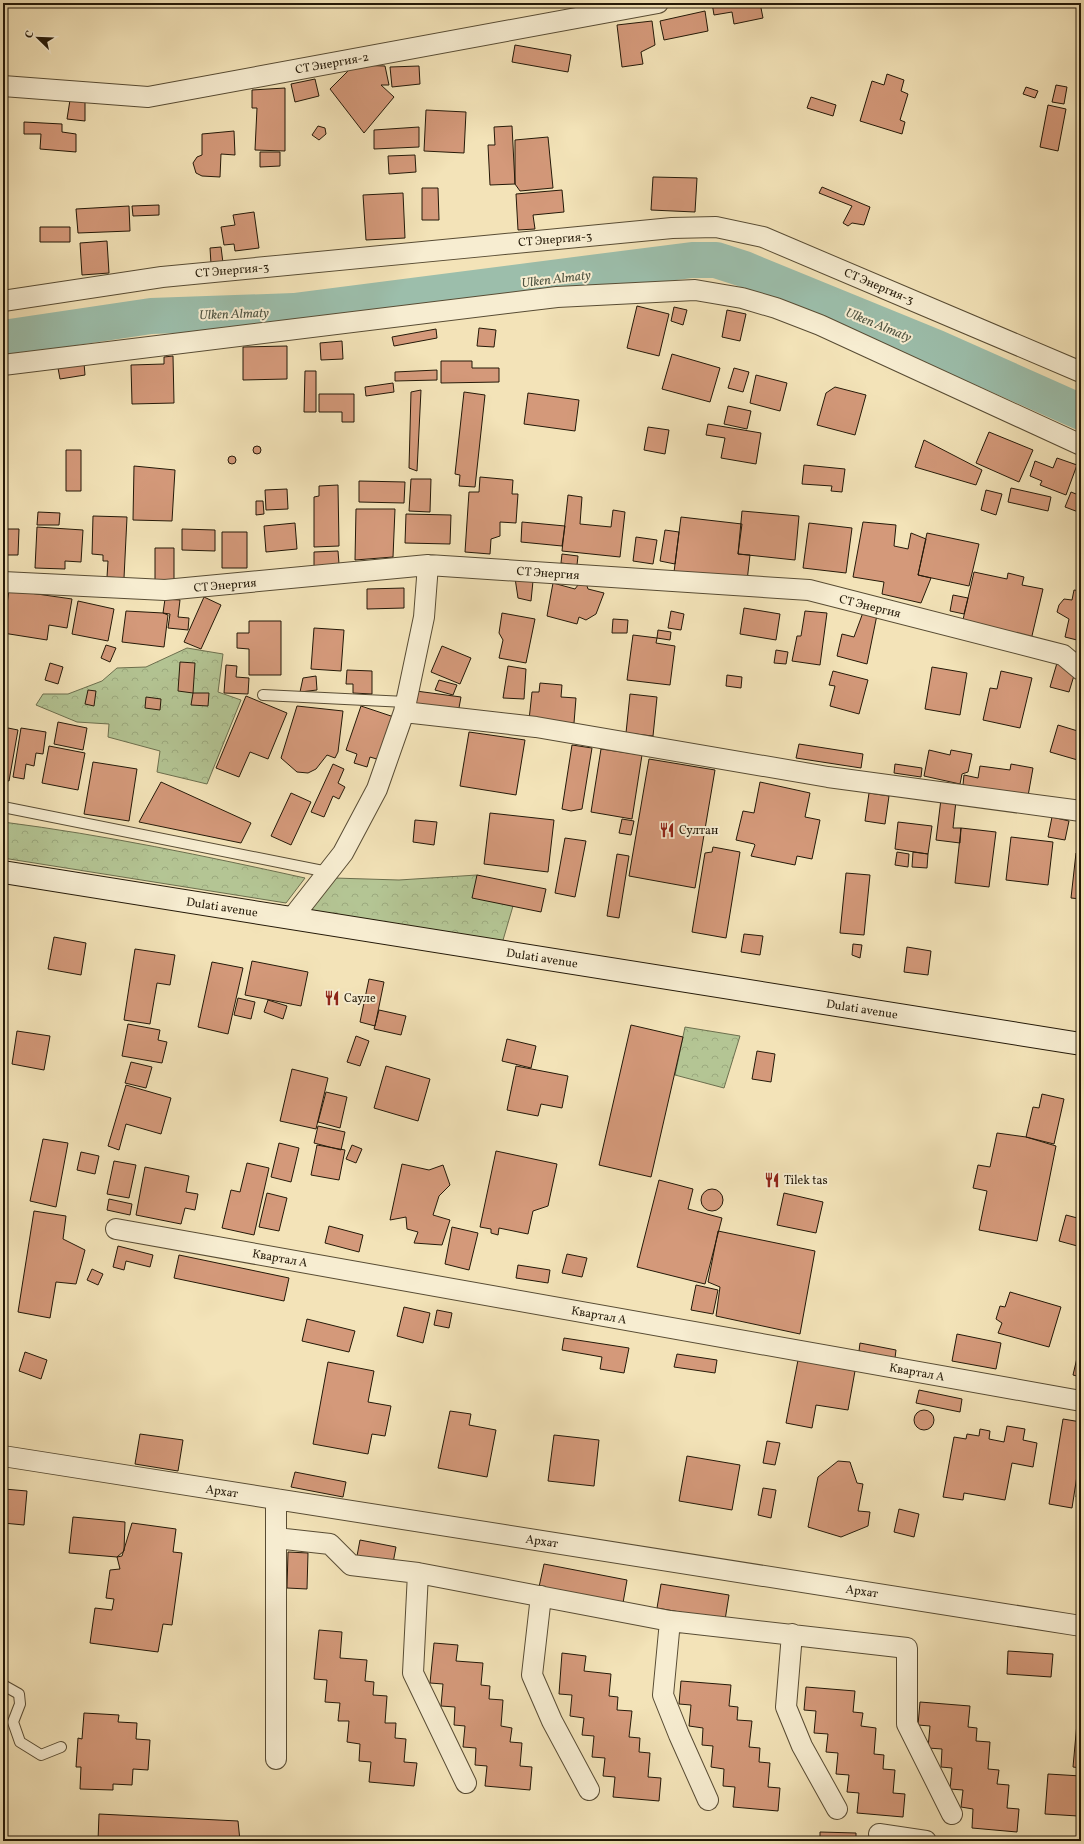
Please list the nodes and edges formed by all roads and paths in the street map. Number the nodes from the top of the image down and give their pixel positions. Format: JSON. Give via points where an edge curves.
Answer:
{"nodes":[{"id":1,"x":658,"y":3,"type":"edge"},
{"id":2,"x":3,"y":86,"type":"edge"},
{"id":3,"x":3,"y":301,"type":"edge"},
{"id":4,"x":3,"y":365,"type":"edge"},
{"id":5,"x":1081,"y":372,"type":"edge"},
{"id":6,"x":1081,"y":445,"type":"edge"},
{"id":7,"x":428,"y":565,"type":"junction"},
{"id":8,"x":3,"y":582,"type":"edge"},
{"id":9,"x":1081,"y":670,"type":"edge"},
{"id":10,"x":263,"y":695,"type":"dead end"},
{"id":11,"x":405,"y":707,"type":"junction"},
{"id":12,"x":3,"y":807,"type":"edge"},
{"id":13,"x":1081,"y":811,"type":"edge"},
{"id":14,"x":3,"y":872,"type":"edge"},
{"id":15,"x":328,"y":872,"type":"junction"},
{"id":16,"x":292,"y":918,"type":"junction"},
{"id":17,"x":1081,"y":1044,"type":"edge"},
{"id":18,"x":116,"y":1229,"type":"dead end"},
{"id":19,"x":1081,"y":1401,"type":"edge"},
{"id":20,"x":3,"y":1456,"type":"edge"},
{"id":21,"x":276,"y":1499,"type":"junction"},
{"id":22,"x":276,"y":1538,"type":"junction"},
{"id":23,"x":418,"y":1573,"type":"junction"},
{"id":24,"x":540,"y":1596,"type":"junction"},
{"id":25,"x":670,"y":1621,"type":"junction"},
{"id":26,"x":1081,"y":1626,"type":"edge"},
{"id":27,"x":792,"y":1634,"type":"junction"},
{"id":28,"x":3,"y":1685,"type":"edge"},
{"id":29,"x":61,"y":1747,"type":"dead end"},
{"id":30,"x":276,"y":1759,"type":"dead end"},
{"id":31,"x":466,"y":1783,"type":"dead end"},
{"id":32,"x":588,"y":1790,"type":"dead end"},
{"id":33,"x":708,"y":1800,"type":"dead end"},
{"id":34,"x":837,"y":1809,"type":"dead end"},
{"id":35,"x":952,"y":1814,"type":"dead end"},
{"id":36,"x":879,"y":1834,"type":"dead end"},
{"id":37,"x":926,"y":1841,"type":"edge"}],
"edges":[{"from":1,"to":2,"type":"street","name":"СТ Энергия-2","via":[[148,97]]},
{"from":3,"to":5,"type":"street","name":"СТ Энергия-3","via":[[162,277],[672,228],[716,227],[763,237]]},
{"from":4,"to":6,"type":"street","via":[[557,297],[695,290],[742,298],[820,324]]},
{"from":7,"to":8,"type":"street","name":"СТ Энергия","via":[[165,590]]},
{"from":7,"to":9,"type":"street","name":"СТ Энергия","via":[[809,590],[1063,655]]},
{"from":7,"to":11,"type":"street","via":[[424,617]]},
{"from":10,"to":11,"type":"lane"},
{"from":11,"to":13,"type":"street","via":[[828,777]]},
{"from":11,"to":15,"type":"street","via":[[377,789],[343,853]]},
{"from":12,"to":15,"type":"lane"},
{"from":14,"to":16,"type":"main road","name":"Dulati avenue"},
{"from":15,"to":16,"type":"street"},
{"from":16,"to":17,"type":"main road","name":"Dulati avenue"},
{"from":18,"to":19,"type":"street","name":"Квартал А"},
{"from":20,"to":21,"type":"street","name":"Архат"},
{"from":21,"to":22,"type":"street"},
{"from":21,"to":26,"type":"street","name":"Архат"},
{"from":22,"to":23,"type":"street","via":[[330,1544],[351,1565]]},
{"from":22,"to":30,"type":"street"},
{"from":23,"to":24,"type":"street"},
{"from":23,"to":31,"type":"street","via":[[413,1673]]},
{"from":24,"to":25,"type":"street"},
{"from":24,"to":32,"type":"street","via":[[532,1675],[552,1721]]},
{"from":25,"to":27,"type":"street"},
{"from":25,"to":33,"type":"street","via":[[663,1695]]},
{"from":27,"to":34,"type":"street","via":[[786,1707],[802,1746]]},
{"from":27,"to":35,"type":"street","via":[[907,1648],[907,1724]]},
{"from":28,"to":29,"type":"lane","via":[[19,1694],[20,1704],[13,1722],[20,1742],[41,1755]]},
{"from":36,"to":37,"type":"street"}]}
